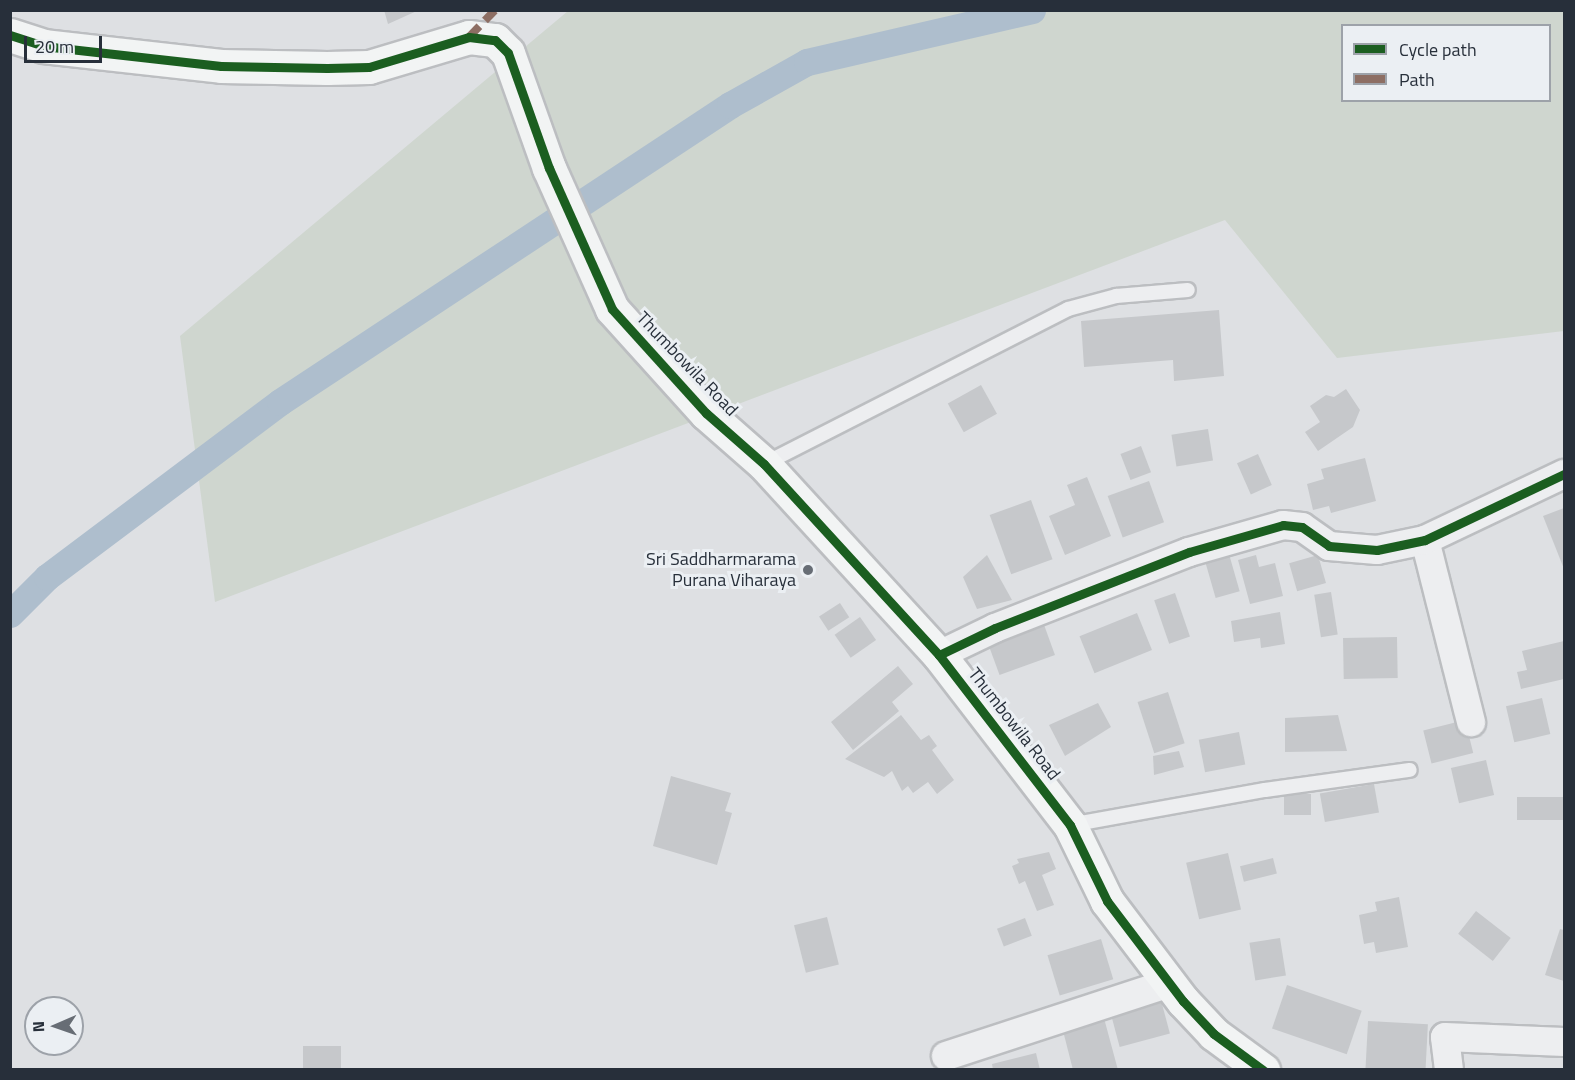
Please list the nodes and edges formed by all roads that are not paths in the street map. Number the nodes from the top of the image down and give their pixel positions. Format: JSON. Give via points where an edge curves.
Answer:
{"nodes":[{"id":1,"x":10,"y":35,"type":"edge"},
{"id":2,"x":1188,"y":290,"type":"dead end"},
{"id":3,"x":764,"y":464,"type":"junction"},
{"id":4,"x":1564,"y":474,"type":"edge"},
{"id":5,"x":1425,"y":540,"type":"junction"},
{"id":6,"x":939,"y":655,"type":"junction"},
{"id":7,"x":1471,"y":722,"type":"dead end"},
{"id":8,"x":1410,"y":770,"type":"dead end"},
{"id":9,"x":1070,"y":825,"type":"junction"},
{"id":10,"x":1170,"y":984,"type":"junction"},
{"id":11,"x":1564,"y":1042,"type":"edge"},
{"id":12,"x":946,"y":1056,"type":"dead end"},
{"id":13,"x":1263,"y":1070,"type":"edge"},
{"id":14,"x":1449,"y":1070,"type":"edge"}],
"edges":[{"from":1,"to":3,"type":"street","name":"Thumbowila Road","via":[[43,46],[221,66],[327,68],[369,67],[469,37],[495,40],[508,53],[549,168],[612,309],[706,413]]},
{"from":2,"to":3,"type":"lane","via":[[1116,296],[1068,309]]},
{"from":3,"to":6,"type":"street","name":"Thumbowila Road"},
{"from":4,"to":5,"type":"street"},
{"from":5,"to":6,"type":"street","via":[[1377,550],[1329,546],[1302,527],[1283,525],[1189,552],[995,628]]},
{"from":5,"to":7,"type":"street"},
{"from":6,"to":9,"type":"street","name":"Thumbowila Road"},
{"from":8,"to":9,"type":"lane","via":[[1266,790]]},
{"from":9,"to":10,"type":"street","name":"Thumbowila Road","via":[[1107,901]]},
{"from":10,"to":12,"type":"street"},
{"from":10,"to":13,"type":"street","name":"Thumbowila Road","via":[[1214,1034]]},
{"from":11,"to":14,"type":"street","via":[[1445,1037]]}]}
